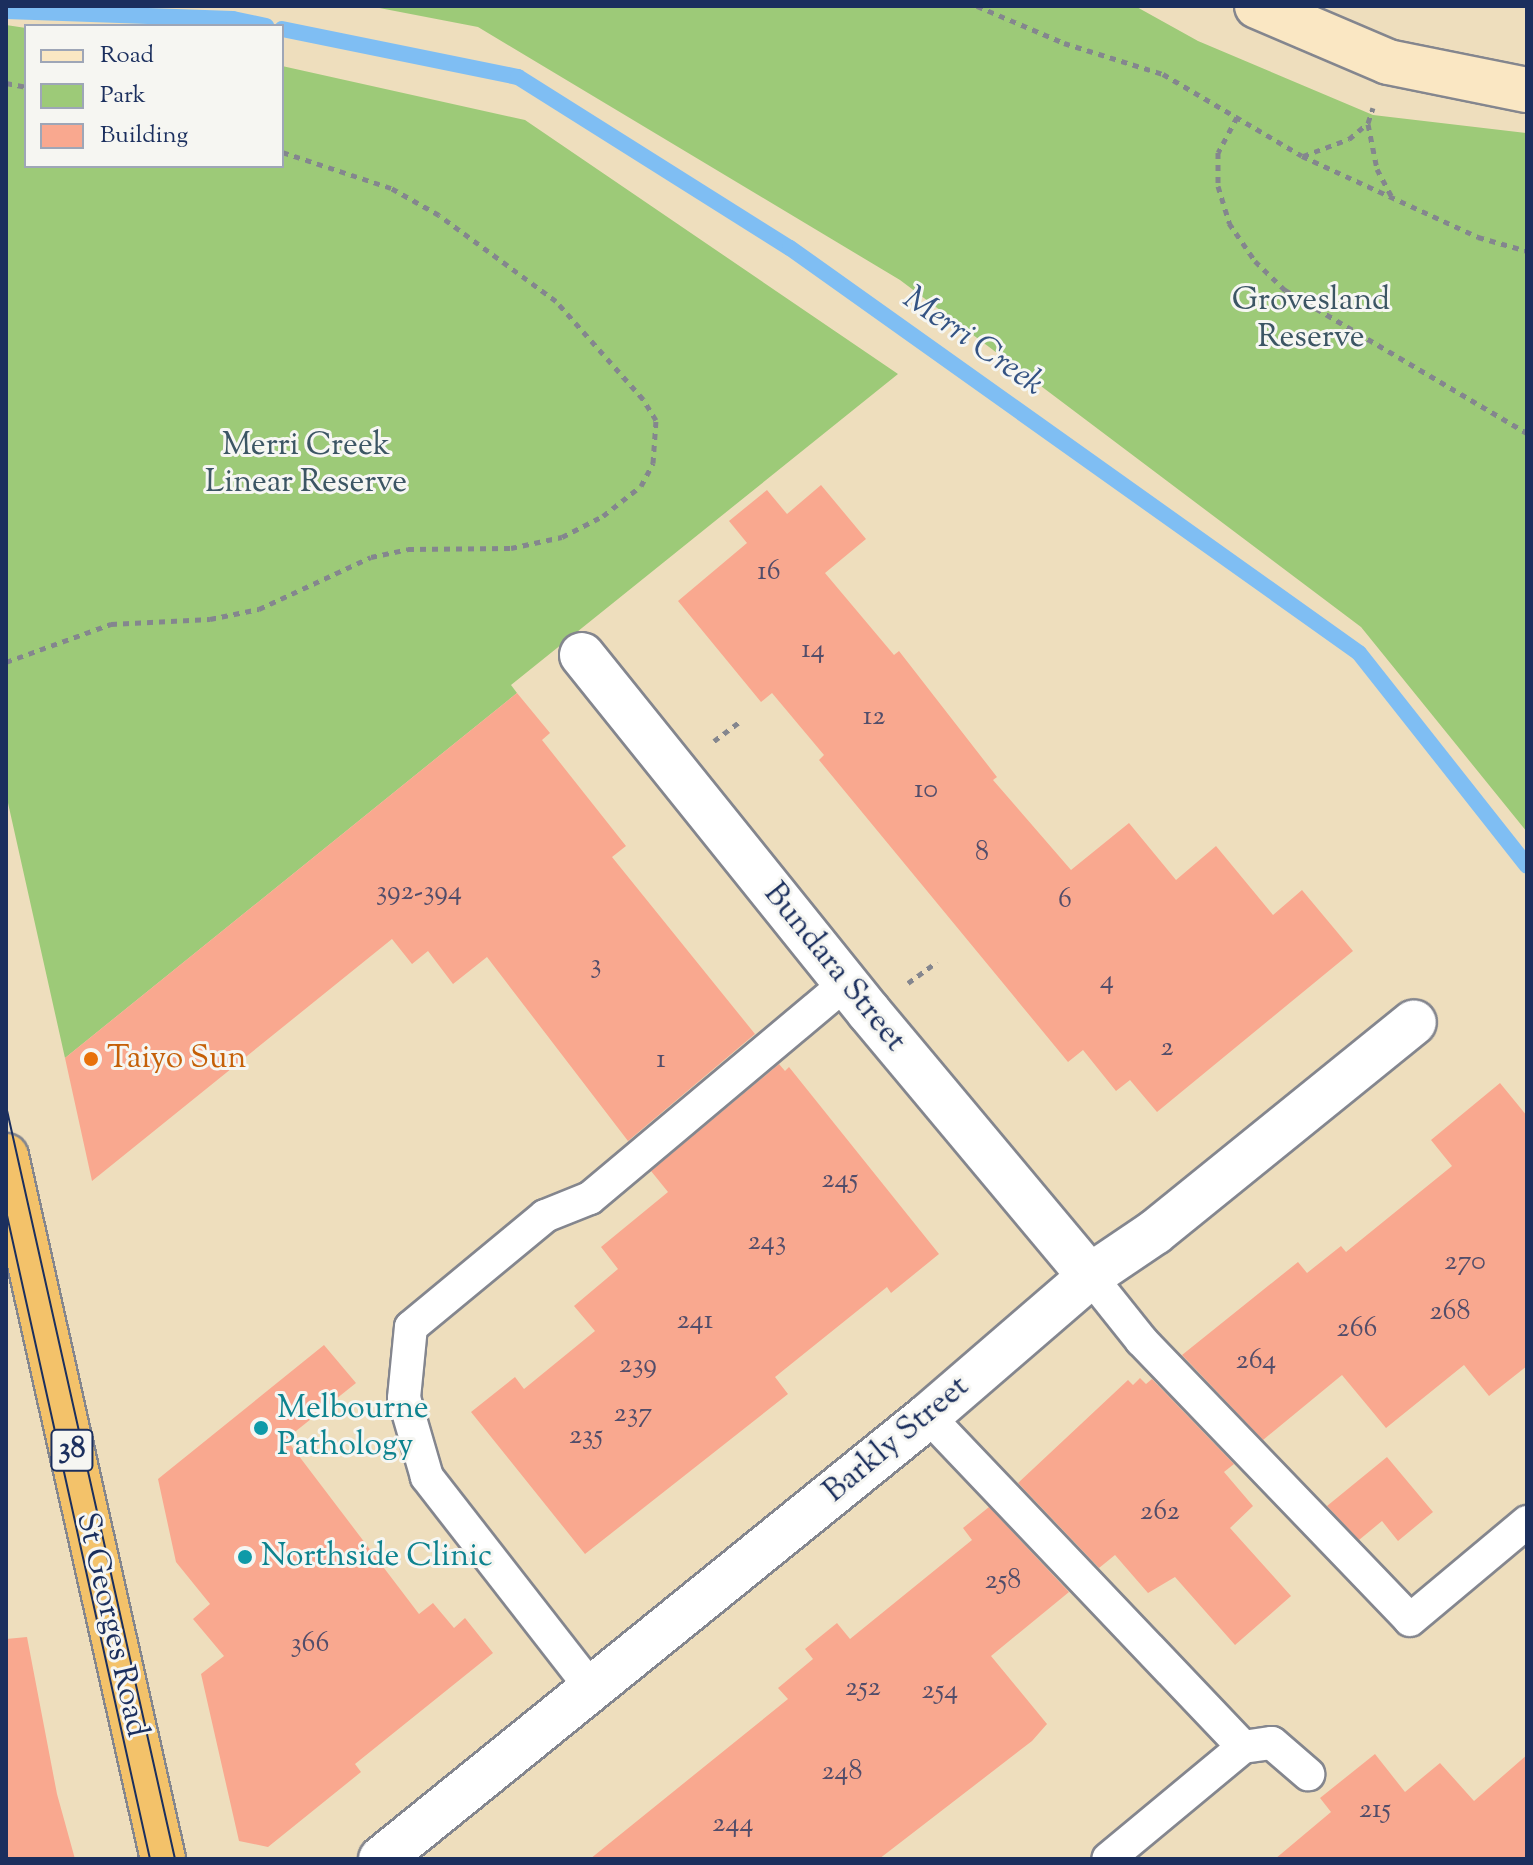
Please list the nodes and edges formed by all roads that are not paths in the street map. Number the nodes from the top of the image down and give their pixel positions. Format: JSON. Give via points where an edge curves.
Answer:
{"nodes":[{"id":1,"x":1257,"y":6,"type":"edge"},
{"id":2,"x":1308,"y":17,"type":"edge"},
{"id":3,"x":1527,"y":90,"type":"edge"},
{"id":4,"x":582,"y":655,"type":"dead end"},
{"id":5,"x":846,"y":983,"type":"junction"},
{"id":6,"x":1414,"y":1022,"type":"dead end"},
{"id":7,"x":7,"y":1163,"type":"edge"},
{"id":8,"x":1090,"y":1276,"type":"junction"},
{"id":9,"x":928,"y":1416,"type":"junction"},
{"id":10,"x":1527,"y":1522,"type":"edge"},
{"id":11,"x":592,"y":1689,"type":"junction"},
{"id":12,"x":1243,"y":1747,"type":"junction"},
{"id":13,"x":1308,"y":1774,"type":"dead end"},
{"id":14,"x":163,"y":1859,"type":"edge"},
{"id":15,"x":381,"y":1859,"type":"edge"},
{"id":16,"x":1108,"y":1859,"type":"edge"}],
"edges":[{"from":1,"to":2,"type":"main road"},
{"from":2,"to":3,"type":"main road","via":[[1388,62]]},
{"from":4,"to":5,"type":"street","name":"Bundara Street"},
{"from":5,"to":8,"type":"street","name":"Bundara Street"},
{"from":5,"to":11,"type":"lane","via":[[590,1198],[545,1216],[411,1327],[404,1398],[427,1477]]},
{"from":6,"to":8,"type":"street","name":"Barkly Street","via":[[1155,1232]]},
{"from":7,"to":14,"type":"highway","name":"St Georges Road","number":"38"},
{"from":8,"to":9,"type":"street","name":"Barkly Street"},
{"from":8,"to":10,"type":"lane","via":[[1141,1340],[1410,1620]]},
{"from":9,"to":11,"type":"street","name":"Barkly Street"},
{"from":9,"to":12,"type":"lane"},
{"from":11,"to":15,"type":"street","name":"Barkly Street"},
{"from":12,"to":13,"type":"lane","via":[[1272,1743]]},
{"from":12,"to":16,"type":"lane"}]}
